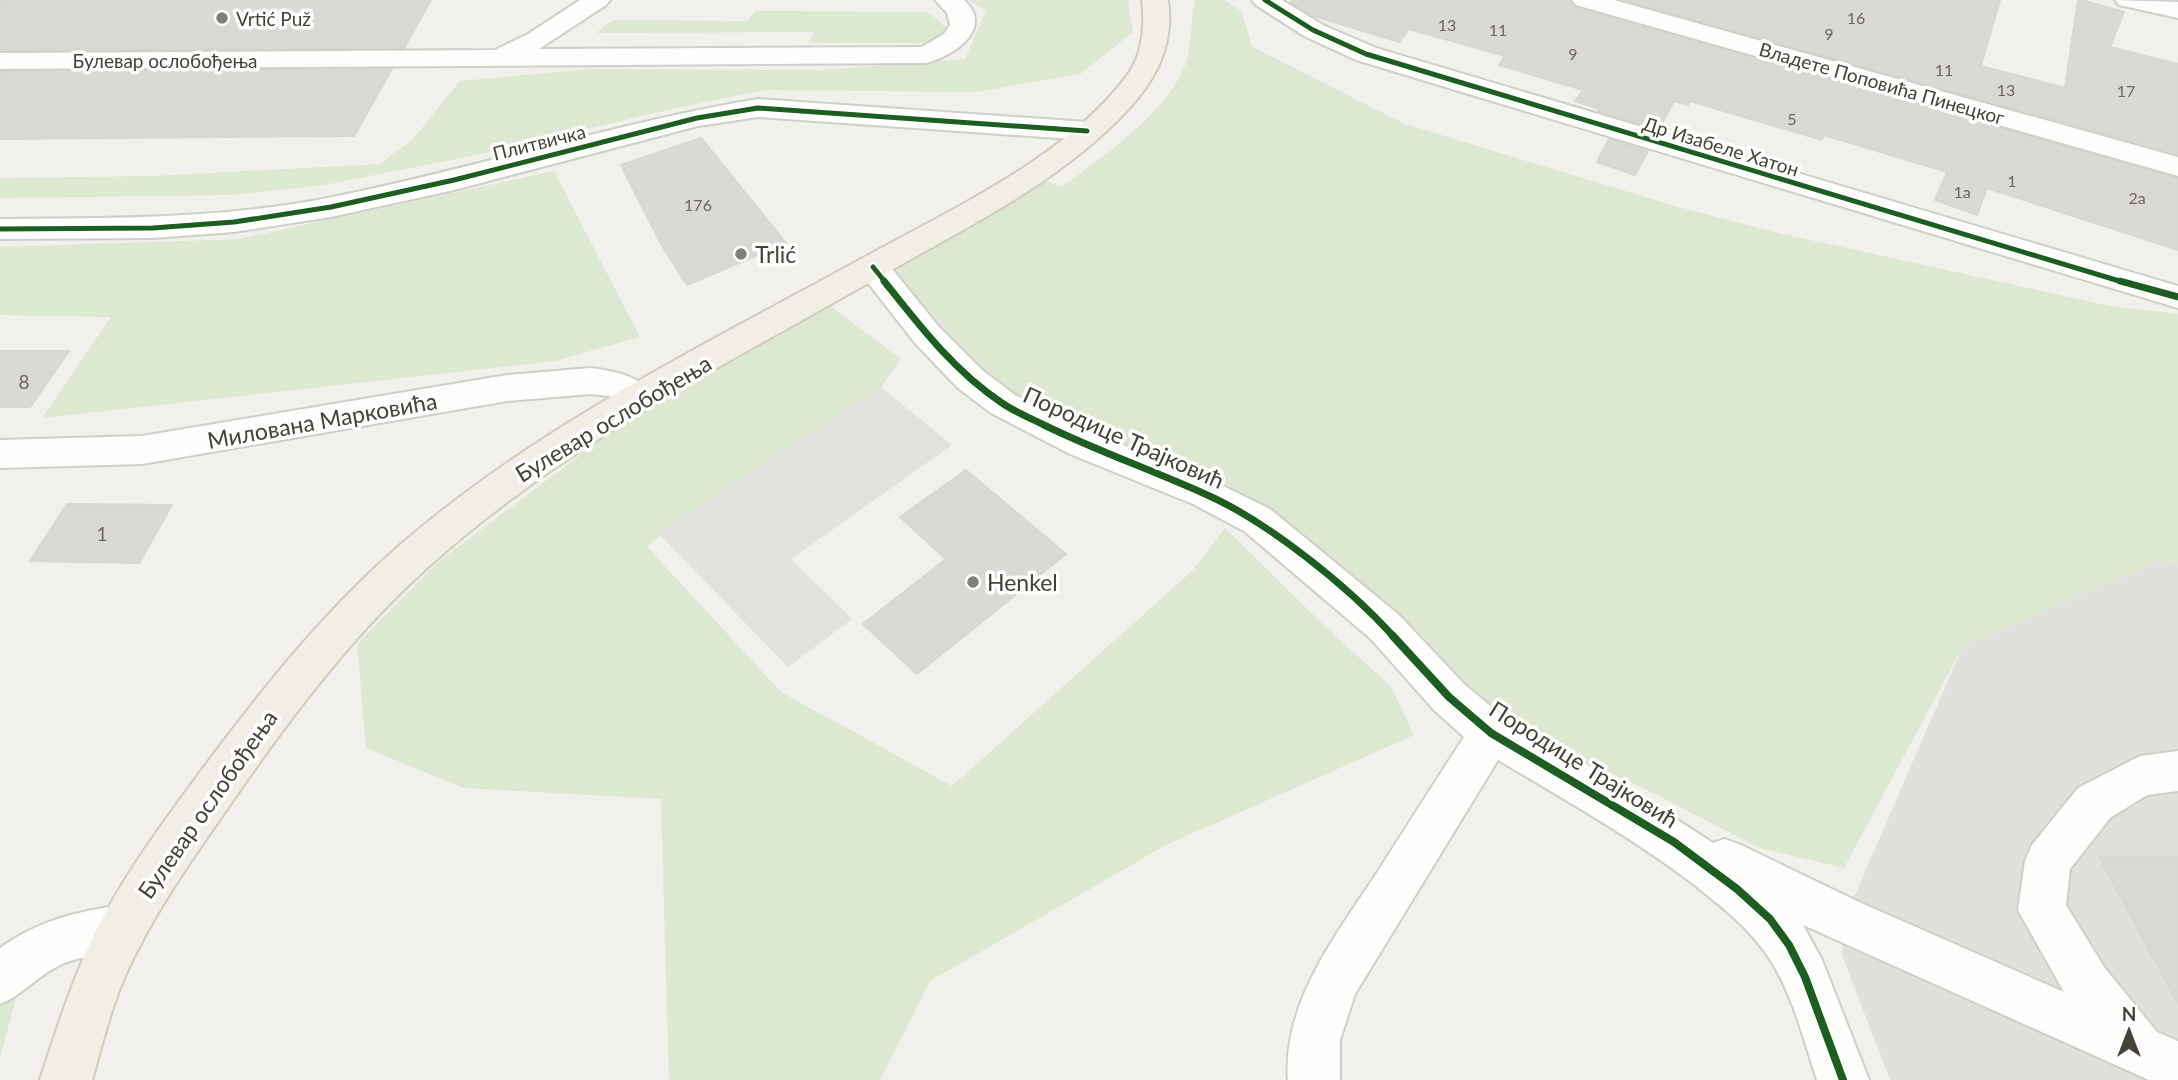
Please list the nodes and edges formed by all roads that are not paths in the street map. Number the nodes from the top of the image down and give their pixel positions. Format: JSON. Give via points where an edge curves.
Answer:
{"nodes":[{"id":1,"x":597,"y":0,"type":"edge"},
{"id":2,"x":947,"y":0,"type":"edge"},
{"id":3,"x":1155,"y":0,"type":"edge"},
{"id":4,"x":1265,"y":0,"type":"edge"},
{"id":5,"x":1585,"y":0,"type":"edge"},
{"id":6,"x":2128,"y":0,"type":"edge"},
{"id":7,"x":2178,"y":10,"type":"edge"},
{"id":8,"x":498,"y":58,"type":"junction"},
{"id":9,"x":0,"y":61,"type":"edge"},
{"id":10,"x":1087,"y":131,"type":"junction"},
{"id":11,"x":2178,"y":167,"type":"edge"},
{"id":12,"x":0,"y":229,"type":"edge"},
{"id":13,"x":873,"y":267,"type":"junction"},
{"id":14,"x":2178,"y":297,"type":"edge"},
{"id":15,"x":638,"y":399,"type":"junction"},
{"id":16,"x":0,"y":454,"type":"edge"},
{"id":17,"x":1490,"y":733,"type":"junction"},
{"id":18,"x":2178,"y":771,"type":"edge"},
{"id":19,"x":1674,"y":842,"type":"junction"},
{"id":20,"x":123,"y":929,"type":"junction"},
{"id":21,"x":0,"y":980,"type":"edge"},
{"id":22,"x":2159,"y":1058,"type":"edge"},
{"id":23,"x":66,"y":1080,"type":"edge"},
{"id":24,"x":1314,"y":1080,"type":"edge"},
{"id":25,"x":1843,"y":1080,"type":"edge"}],
"edges":[{"from":1,"to":8,"type":"street","name":"Булевар ослобођења","via":[[537,40]]},
{"from":2,"to":8,"type":"street","name":"Булевар ослобођења","via":[[961,14],[960,34],[926,55]]},
{"from":3,"to":10,"type":"main road","name":"Булевар ослобођења","via":[[1157,33],[1142,76]]},
{"from":4,"to":14,"type":"street","name":"Др Изабеле Хатон","via":[[1302,26],[1366,54]]},
{"from":5,"to":11,"type":"street","name":"Владете Поповића Пинецког"},
{"from":6,"to":7,"type":"street"},
{"from":8,"to":9,"type":"street","name":"Булевар ослобођења"},
{"from":10,"to":12,"type":"street","name":"Плитвичка","via":[[758,108],[697,118],[331,207],[167,227]]},
{"from":10,"to":13,"type":"main road","name":"Булевар ослобођења","via":[[1031,175]]},
{"from":13,"to":15,"type":"main road","name":"Булевар ослобођења"},
{"from":13,"to":17,"type":"street","name":"Породице Трајковић","via":[[926,335],[1003,404],[1257,520],[1364,609]]},
{"from":15,"to":16,"type":"street","name":"Милована Марковића","via":[[618,385],[565,382],[142,450]]},
{"from":15,"to":20,"type":"main road","name":"Булевар ослобођења","via":[[501,486],[361,605],[244,747],[170,851]]},
{"from":17,"to":19,"type":"street","name":"Породице Трајковић"},
{"from":17,"to":24,"type":"street","name":"Породице Трајковић","via":[[1338,977],[1321,1015]]},
{"from":18,"to":22,"type":"street","via":[[2140,776],[2094,803],[2048,862],[2042,910],[2087,984]]},
{"from":19,"to":22,"type":"street"},
{"from":19,"to":25,"type":"street","name":"Породице Трајковић","via":[[1737,889],[1777,927],[1805,977]]},
{"from":20,"to":21,"type":"street","via":[[68,936],[48,944]]},
{"from":20,"to":23,"type":"main road","name":"Булевар ослобођења","via":[[94,992]]}]}
